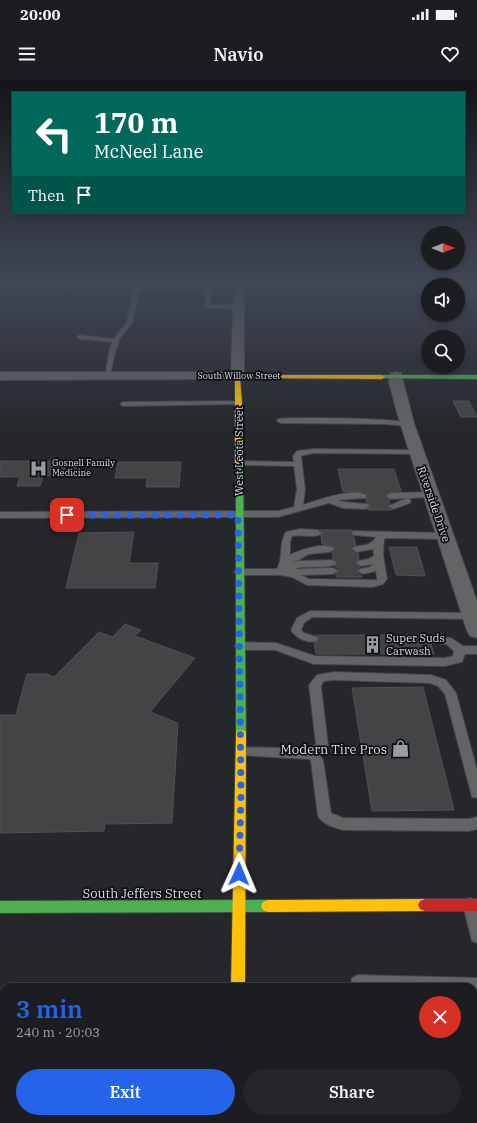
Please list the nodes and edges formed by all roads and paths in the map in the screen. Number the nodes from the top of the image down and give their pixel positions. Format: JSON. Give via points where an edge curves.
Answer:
{"nodes":[{"id":1,"x":122,"y":333,"type":"edge"},
{"id":2,"x":238,"y":333,"type":"edge"},
{"id":3,"x":80,"y":337,"type":"dead end"},
{"id":4,"x":116,"y":341,"type":"junction"},
{"id":5,"x":0,"y":376,"type":"edge"},
{"id":6,"x":107,"y":376,"type":"junction"},
{"id":7,"x":237,"y":376,"type":"junction"},
{"id":8,"x":396,"y":376,"type":"junction"},
{"id":9,"x":477,"y":376,"type":"edge"},
{"id":10,"x":123,"y":404,"type":"dead end"},
{"id":11,"x":239,"y":404,"type":"junction"},
{"id":12,"x":281,"y":421,"type":"dead end"},
{"id":13,"x":408,"y":424,"type":"junction"},
{"id":14,"x":417,"y":452,"type":"junction"},
{"id":15,"x":239,"y":463,"type":"junction"},
{"id":16,"x":298,"y":464,"type":"junction"},
{"id":17,"x":431,"y":495,"type":"junction"},
{"id":18,"x":364,"y":501,"type":"dead end"},
{"id":19,"x":298,"y":509,"type":"junction"},
{"id":20,"x":0,"y":515,"type":"edge"},
{"id":21,"x":238,"y":515,"type":"junction"},
{"id":22,"x":318,"y":533,"type":"dead end"},
{"id":23,"x":356,"y":533,"type":"dead end"},
{"id":24,"x":386,"y":535,"type":"junction"},
{"id":25,"x":445,"y":536,"type":"junction"},
{"id":26,"x":379,"y":553,"type":"junction"},
{"id":27,"x":285,"y":563,"type":"junction"},
{"id":28,"x":239,"y":572,"type":"junction"},
{"id":29,"x":280,"y":572,"type":"junction"},
{"id":30,"x":474,"y":623,"type":"edge"},
{"id":31,"x":313,"y":639,"type":"dead end"},
{"id":32,"x":432,"y":640,"type":"dead end"},
{"id":33,"x":240,"y":646,"type":"junction"},
{"id":34,"x":460,"y":650,"type":"junction"},
{"id":35,"x":477,"y":650,"type":"edge"},
{"id":36,"x":240,"y":752,"type":"junction"},
{"id":37,"x":312,"y":754,"type":"junction"},
{"id":38,"x":477,"y":793,"type":"edge"},
{"id":39,"x":477,"y":823,"type":"edge"},
{"id":40,"x":238,"y":906,"type":"junction"},
{"id":41,"x":473,"y":906,"type":"edge"},
{"id":42,"x":0,"y":907,"type":"edge"},
{"id":43,"x":477,"y":936,"type":"edge"},
{"id":44,"x":238,"y":983,"type":"edge"}],
"edges":[{"from":1,"to":4,"type":"lane"},
{"from":2,"to":7,"type":"street","name":"West Leota Street"},
{"from":3,"to":4,"type":"lane"},
{"from":4,"to":6,"type":"lane"},
{"from":5,"to":6,"type":"street","name":"South Willow Street"},
{"from":6,"to":7,"type":"street","name":"South Willow Street"},
{"from":7,"to":8,"type":"main road","name":"South Willow Street"},
{"from":7,"to":11,"type":"main road","name":"West Leota Street"},
{"from":8,"to":9,"type":"main road","name":"South Willow Street"},
{"from":8,"to":13,"type":"street","name":"Riverside Drive"},
{"from":10,"to":11,"type":"lane"},
{"from":11,"to":15,"type":"main road","name":"West Leota Street"},
{"from":12,"to":13,"type":"lane"},
{"from":13,"to":14,"type":"street","name":"Riverside Drive"},
{"from":14,"to":16,"type":"lane","via":[[313,450],[300,453],[297,456]]},
{"from":14,"to":17,"type":"street","name":"Riverside Drive"},
{"from":15,"to":16,"type":"lane"},
{"from":15,"to":21,"type":"main road","name":"West Leota Street"},
{"from":16,"to":19,"type":"lane","via":[[301,489]]},
{"from":17,"to":17,"type":"lane","via":[[407,502],[392,501]]},
{"from":17,"to":25,"type":"street","name":"Riverside Drive"},
{"from":18,"to":19,"type":"lane","via":[[343,505],[330,500]]},
{"from":19,"to":21,"type":"lane","via":[[278,514]]},
{"from":20,"to":21,"type":"lane"},
{"from":21,"to":28,"type":"main road","name":"West Leota Street"},
{"from":22,"to":27,"type":"lane","via":[[289,534],[285,542]]},
{"from":23,"to":24,"type":"lane"},
{"from":24,"to":25,"type":"lane"},
{"from":24,"to":26,"type":"lane","via":[[382,537]]},
{"from":25,"to":30,"type":"street","name":"Riverside Drive"},
{"from":26,"to":26,"type":"lane","via":[[373,569],[360,560],[370,554]]},
{"from":26,"to":29,"type":"lane","via":[[382,579],[373,584],[307,582]]},
{"from":27,"to":29,"type":"lane"},
{"from":27,"to":29,"type":"lane","via":[[298,557],[331,560]]},
{"from":28,"to":29,"type":"lane"},
{"from":28,"to":33,"type":"main road","name":"West Leota Street"},
{"from":30,"to":31,"type":"lane","via":[[310,614],[301,619],[296,630],[300,635]]},
{"from":32,"to":34,"type":"lane","via":[[454,643]]},
{"from":33,"to":34,"type":"lane","via":[[276,647],[314,660],[445,662],[458,659]]},
{"from":33,"to":36,"type":"main road","name":"West Leota Street"},
{"from":34,"to":35,"type":"lane"},
{"from":36,"to":37,"type":"lane"},
{"from":36,"to":40,"type":"main road","name":"West Leota Street"},
{"from":37,"to":38,"type":"lane","via":[[322,746],[315,685],[321,678],[334,676],[431,679],[442,683],[450,693]]},
{"from":37,"to":39,"type":"lane","via":[[317,760],[325,816],[332,821],[343,824],[469,826]]},
{"from":40,"to":41,"type":"main road","name":"South Jeffers Street"},
{"from":40,"to":42,"type":"main road","name":"South Jeffers Street"},
{"from":40,"to":44,"type":"main road","name":"West Leota Street"},
{"from":41,"to":43,"type":"lane"}]}
